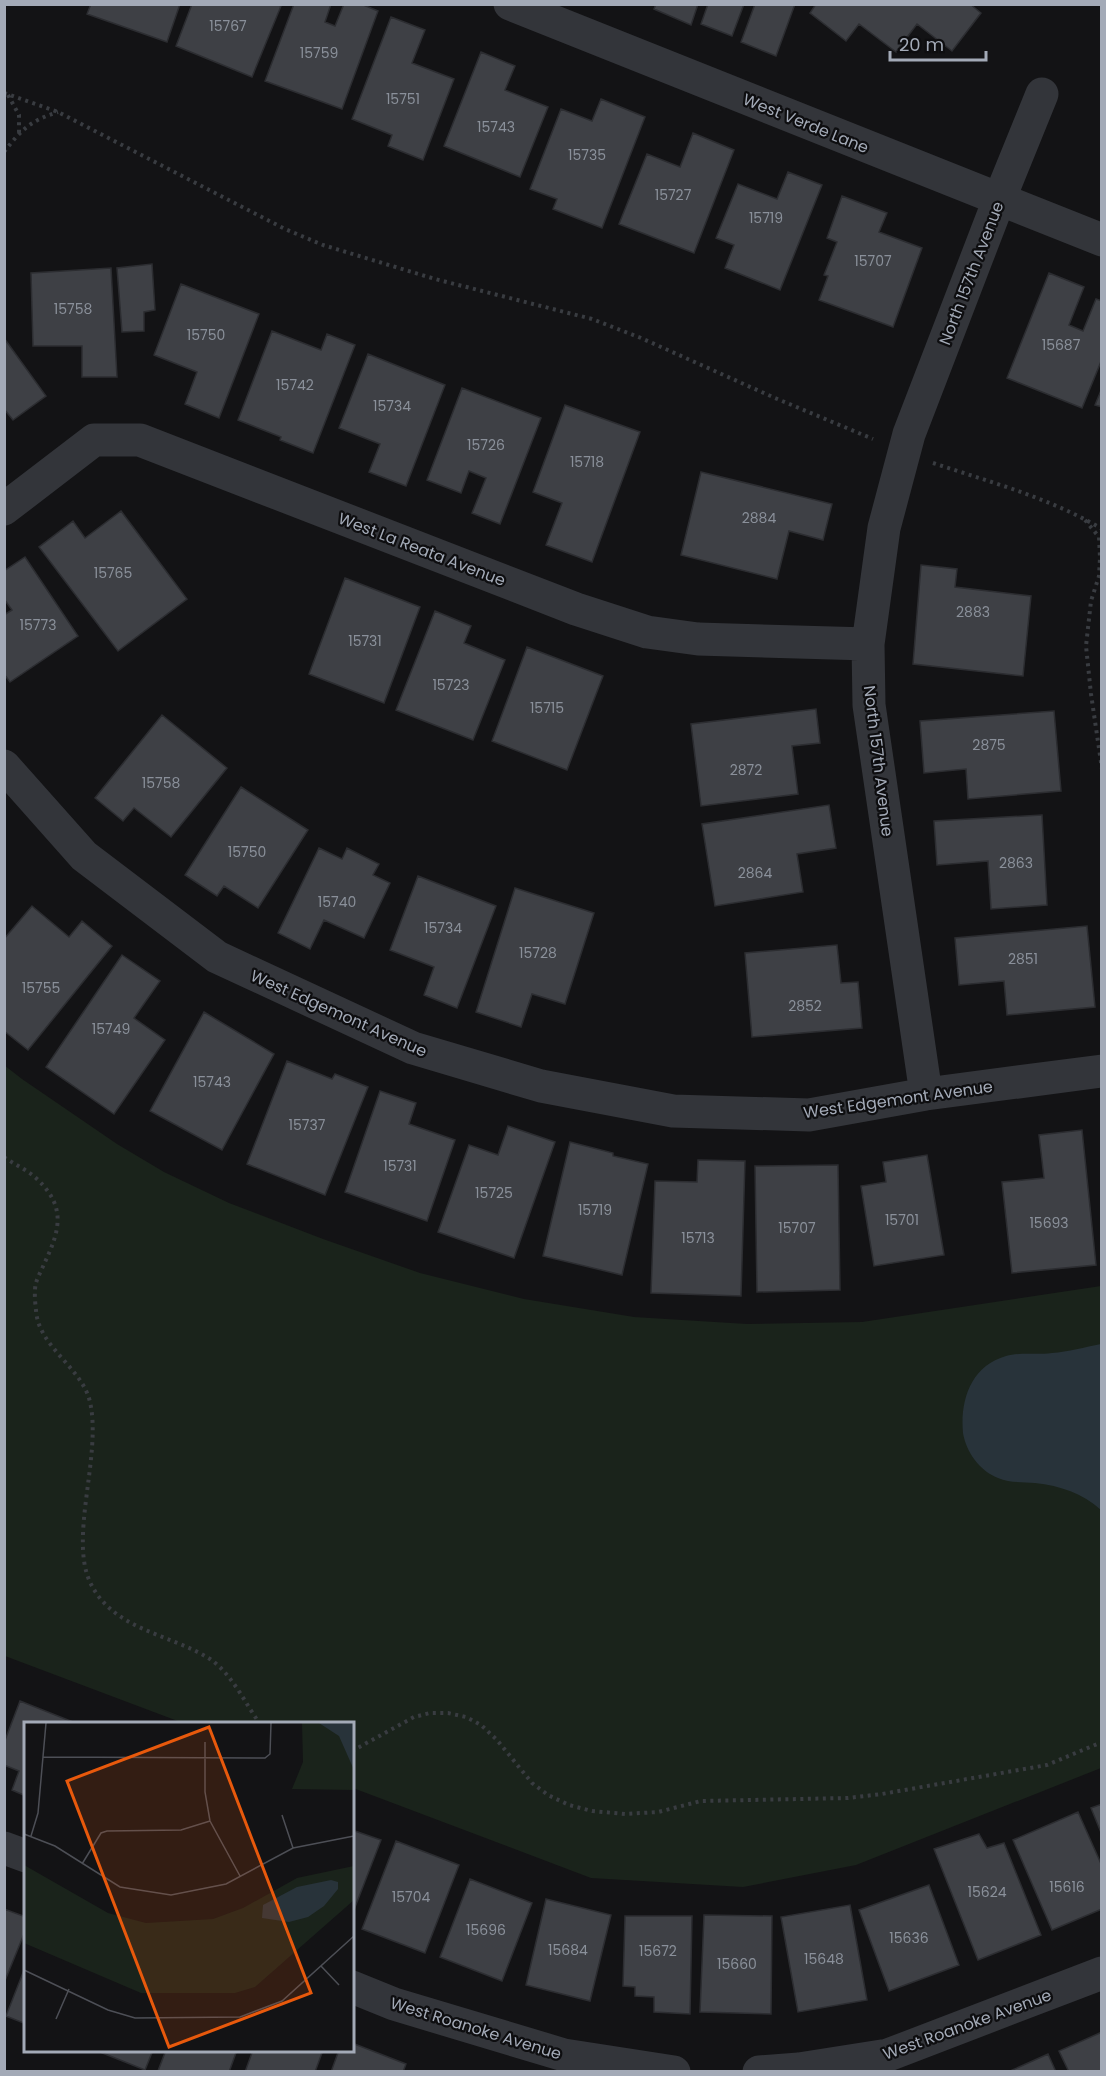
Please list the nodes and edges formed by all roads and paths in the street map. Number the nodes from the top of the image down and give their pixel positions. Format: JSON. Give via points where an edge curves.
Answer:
{"nodes":[{"id":1,"x":510,"y":4,"type":"edge"},
{"id":2,"x":6,"y":93,"type":"edge"},
{"id":3,"x":1042,"y":94,"type":"dead end"},
{"id":4,"x":58,"y":112,"type":"junction"},
{"id":5,"x":19,"y":134,"type":"junction"},
{"id":6,"x":4,"y":152,"type":"edge"},
{"id":7,"x":999,"y":200,"type":"junction"},
{"id":8,"x":1101,"y":240,"type":"edge"},
{"id":9,"x":905,"y":451,"type":"junction"},
{"id":10,"x":4,"y":508,"type":"edge"},
{"id":11,"x":1083,"y":518,"type":"junction"},
{"id":12,"x":1101,"y":529,"type":"edge"},
{"id":13,"x":1100,"y":575,"type":"edge"},
{"id":14,"x":868,"y":644,"type":"junction"},
{"id":15,"x":4,"y":766,"type":"edge"},
{"id":16,"x":1101,"y":768,"type":"edge"},
{"id":17,"x":1101,"y":1071,"type":"edge"},
{"id":18,"x":926,"y":1094,"type":"junction"},
{"id":19,"x":4,"y":1156,"type":"edge"},
{"id":20,"x":259,"y":1722,"type":"edge"},
{"id":21,"x":1101,"y":1742,"type":"edge"},
{"id":22,"x":354,"y":1750,"type":"edge"},
{"id":23,"x":4,"y":1848,"type":"edge"},
{"id":24,"x":24,"y":1855,"type":"edge"},
{"id":25,"x":1101,"y":1973,"type":"edge"},
{"id":26,"x":354,"y":1988,"type":"edge"},
{"id":27,"x":674,"y":2072,"type":"edge"},
{"id":28,"x":759,"y":2072,"type":"edge"}],
"edges":[{"from":1,"to":7,"type":"street","name":"West Verde Lane"},
{"from":2,"to":4,"type":"path"},
{"from":2,"to":5,"type":"path","via":[[19,115]]},
{"from":3,"to":7,"type":"street","name":"North 157th Avenue"},
{"from":4,"to":5,"type":"path","via":[[37,118]]},
{"from":4,"to":9,"type":"path","via":[[323,245],[435,279],[592,319]]},
{"from":5,"to":6,"type":"path"},
{"from":7,"to":8,"type":"street","name":"West Verde Lane"},
{"from":7,"to":9,"type":"street","name":"North 157th Avenue"},
{"from":9,"to":11,"type":"path"},
{"from":9,"to":14,"type":"street","name":"North 157th Avenue","via":[[884,528]]},
{"from":10,"to":14,"type":"street","name":"West La Reata Avenue","via":[[94,440],[140,440],[576,609],[647,632],[698,639]]},
{"from":11,"to":12,"type":"path"},
{"from":11,"to":13,"type":"path","via":[[1099,537]]},
{"from":13,"to":16,"type":"path","via":[[1091,601],[1086,646]]},
{"from":14,"to":18,"type":"street","name":"North 157th Avenue","via":[[869,705]]},
{"from":15,"to":18,"type":"street","name":"West Edgemont Avenue","via":[[84,856],[217,957],[413,1048],[541,1086],[674,1111],[809,1114]]},
{"from":17,"to":18,"type":"street","name":"West Edgemont Avenue"},
{"from":19,"to":20,"type":"path","via":[[39,1181],[56,1207],[57,1236],[36,1284],[36,1312],[40,1327],[90,1401],[91,1473],[84,1563],[90,1583],[125,1620],[211,1660],[231,1681]]},
{"from":21,"to":22,"type":"path","via":[[1047,1765],[882,1794],[701,1802],[658,1812],[625,1814],[592,1811],[548,1795],[532,1783],[497,1740],[466,1717],[448,1713],[414,1717]]},
{"from":23,"to":24,"type":"street"},
{"from":25,"to":28,"type":"street","name":"West Roanoke Avenue","via":[[888,2055]]},
{"from":26,"to":27,"type":"street","name":"West Roanoke Avenue","via":[[394,2004],[564,2055]]}]}
